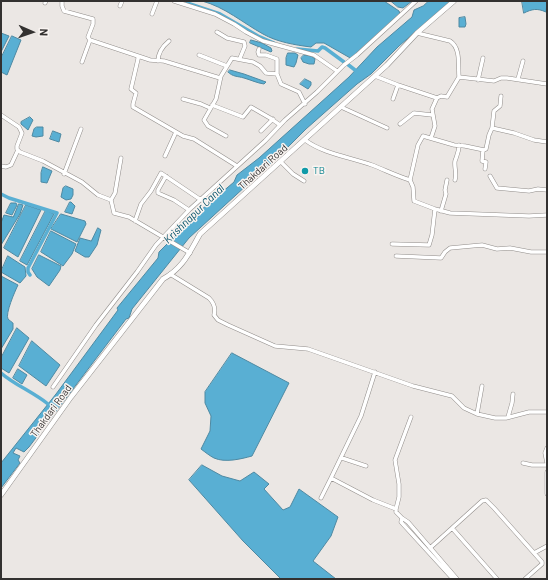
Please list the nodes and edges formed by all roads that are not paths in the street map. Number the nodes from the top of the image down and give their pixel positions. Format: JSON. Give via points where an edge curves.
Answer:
{"nodes":[{"id":1,"x":62,"y":1,"type":"edge"},
{"id":2,"x":122,"y":1,"type":"edge"},
{"id":3,"x":157,"y":1,"type":"edge"},
{"id":4,"x":174,"y":1,"type":"edge"},
{"id":5,"x":416,"y":1,"type":"edge"},
{"id":6,"x":454,"y":1,"type":"edge"},
{"id":7,"x":120,"y":6,"type":"dead end"},
{"id":8,"x":152,"y":14,"type":"dead end"},
{"id":9,"x":217,"y":32,"type":"dead end"},
{"id":10,"x":417,"y":33,"type":"junction"},
{"id":11,"x":90,"y":40,"type":"junction"},
{"id":12,"x":169,"y":41,"type":"dead end"},
{"id":13,"x":259,"y":49,"type":"dead end"},
{"id":14,"x":199,"y":55,"type":"dead end"},
{"id":15,"x":138,"y":56,"type":"junction"},
{"id":16,"x":240,"y":58,"type":"junction"},
{"id":17,"x":483,"y":58,"type":"dead end"},
{"id":18,"x":158,"y":61,"type":"junction"},
{"id":19,"x":523,"y":61,"type":"dead end"},
{"id":20,"x":82,"y":62,"type":"dead end"},
{"id":21,"x":227,"y":66,"type":"junction"},
{"id":22,"x":337,"y":71,"type":"junction"},
{"id":23,"x":277,"y":74,"type":"junction"},
{"id":24,"x":375,"y":76,"type":"junction"},
{"id":25,"x":459,"y":77,"type":"junction"},
{"id":26,"x":220,"y":78,"type":"junction"},
{"id":27,"x":518,"y":79,"type":"junction"},
{"id":28,"x":478,"y":80,"type":"junction"},
{"id":29,"x":547,"y":84,"type":"edge"},
{"id":30,"x":398,"y":85,"type":"junction"},
{"id":31,"x":502,"y":96,"type":"dead end"},
{"id":32,"x":437,"y":98,"type":"junction"},
{"id":33,"x":183,"y":99,"type":"dead end"},
{"id":34,"x":393,"y":99,"type":"dead end"},
{"id":35,"x":305,"y":104,"type":"junction"},
{"id":36,"x":211,"y":107,"type":"junction"},
{"id":37,"x":341,"y":108,"type":"junction"},
{"id":38,"x":1,"y":115,"type":"edge"},
{"id":39,"x":432,"y":115,"type":"junction"},
{"id":40,"x":272,"y":119,"type":"junction"},
{"id":41,"x":400,"y":124,"type":"dead end"},
{"id":42,"x":280,"y":125,"type":"junction"},
{"id":43,"x":387,"y":128,"type":"dead end"},
{"id":44,"x":492,"y":128,"type":"junction"},
{"id":45,"x":81,"y":129,"type":"dead end"},
{"id":46,"x":261,"y":130,"type":"dead end"},
{"id":47,"x":176,"y":132,"type":"junction"},
{"id":48,"x":226,"y":136,"type":"dead end"},
{"id":49,"x":431,"y":138,"type":"junction"},
{"id":50,"x":305,"y":140,"type":"junction"},
{"id":51,"x":547,"y":142,"type":"edge"},
{"id":52,"x":459,"y":145,"type":"junction"},
{"id":53,"x":18,"y":150,"type":"junction"},
{"id":54,"x":483,"y":150,"type":"junction"},
{"id":55,"x":165,"y":156,"type":"dead end"},
{"id":56,"x":121,"y":158,"type":"dead end"},
{"id":57,"x":281,"y":162,"type":"junction"},
{"id":58,"x":1,"y":166,"type":"edge"},
{"id":59,"x":237,"y":166,"type":"junction"},
{"id":60,"x":485,"y":169,"type":"dead end"},
{"id":61,"x":64,"y":174,"type":"junction"},
{"id":62,"x":166,"y":176,"type":"junction"},
{"id":63,"x":490,"y":176,"type":"dead end"},
{"id":64,"x":410,"y":180,"type":"junction"},
{"id":65,"x":447,"y":180,"type":"dead end"},
{"id":66,"x":455,"y":180,"type":"dead end"},
{"id":67,"x":304,"y":181,"type":"dead end"},
{"id":68,"x":547,"y":190,"type":"edge"},
{"id":69,"x":111,"y":200,"type":"junction"},
{"id":70,"x":201,"y":200,"type":"junction"},
{"id":71,"x":435,"y":209,"type":"junction"},
{"id":72,"x":189,"y":210,"type":"junction"},
{"id":73,"x":441,"y":211,"type":"junction"},
{"id":74,"x":547,"y":215,"type":"edge"},
{"id":75,"x":136,"y":221,"type":"junction"},
{"id":76,"x":166,"y":239,"type":"junction"},
{"id":77,"x":392,"y":244,"type":"dead end"},
{"id":78,"x":187,"y":252,"type":"junction"},
{"id":79,"x":547,"y":252,"type":"edge"},
{"id":80,"x":396,"y":256,"type":"dead end"},
{"id":81,"x":170,"y":274,"type":"junction"},
{"id":82,"x":375,"y":372,"type":"junction"},
{"id":83,"x":482,"y":386,"type":"dead end"},
{"id":84,"x":53,"y":387,"type":"dead end"},
{"id":85,"x":513,"y":394,"type":"dead end"},
{"id":86,"x":547,"y":412,"type":"edge"},
{"id":87,"x":477,"y":414,"type":"junction"},
{"id":88,"x":412,"y":416,"type":"dead end"},
{"id":89,"x":508,"y":417,"type":"junction"},
{"id":90,"x":547,"y":448,"type":"edge"},
{"id":91,"x":342,"y":458,"type":"junction"},
{"id":92,"x":523,"y":462,"type":"dead end"},
{"id":93,"x":547,"y":464,"type":"edge"},
{"id":94,"x":366,"y":466,"type":"dead end"},
{"id":95,"x":547,"y":472,"type":"edge"},
{"id":96,"x":331,"y":478,"type":"junction"},
{"id":97,"x":547,"y":494,"type":"edge"},
{"id":98,"x":1,"y":495,"type":"edge"},
{"id":99,"x":320,"y":498,"type":"dead end"},
{"id":100,"x":396,"y":509,"type":"junction"},
{"id":101,"x":402,"y":518,"type":"junction"},
{"id":102,"x":452,"y":528,"type":"junction"},
{"id":103,"x":547,"y":546,"type":"edge"},
{"id":104,"x":430,"y":548,"type":"junction"},
{"id":105,"x":534,"y":553,"type":"junction"},
{"id":106,"x":528,"y":578,"type":"edge"},
{"id":107,"x":453,"y":579,"type":"edge"},
{"id":108,"x":457,"y":579,"type":"edge"},
{"id":109,"x":497,"y":579,"type":"edge"}],
"edges":[{"from":1,"to":11,"type":"street","via":[[64,11],[93,19],[88,37]]},
{"from":2,"to":7,"type":"street"},
{"from":3,"to":8,"type":"street"},
{"from":4,"to":22,"type":"street","via":[[215,14],[263,40],[314,55]]},
{"from":5,"to":22,"type":"street","via":[[357,56]]},
{"from":6,"to":10,"type":"street","name":"Thakdari Road"},
{"from":9,"to":16,"type":"street","via":[[227,38],[244,42]]},
{"from":10,"to":24,"type":"street","name":"Thakdari Road"},
{"from":10,"to":25,"type":"street","via":[[453,44],[458,52]]},
{"from":11,"to":15,"type":"street"},
{"from":11,"to":20,"type":"street"},
{"from":12,"to":18,"type":"street"},
{"from":13,"to":23,"type":"street","via":[[259,55],[277,60]]},
{"from":14,"to":21,"type":"street"},
{"from":15,"to":18,"type":"street"},
{"from":15,"to":47,"type":"street","via":[[131,89],[136,94],[133,106]]},
{"from":16,"to":21,"type":"street","via":[[232,58]]},
{"from":16,"to":23,"type":"street","via":[[256,63],[266,73]]},
{"from":17,"to":28,"type":"street"},
{"from":18,"to":26,"type":"street"},
{"from":19,"to":27,"type":"street"},
{"from":21,"to":26,"type":"street"},
{"from":22,"to":35,"type":"street"},
{"from":23,"to":35,"type":"street","via":[[281,84],[299,92]]},
{"from":24,"to":30,"type":"street"},
{"from":24,"to":37,"type":"street","name":"Thakdari Road"},
{"from":25,"to":28,"type":"street"},
{"from":25,"to":32,"type":"street","via":[[447,97]]},
{"from":26,"to":36,"type":"street","via":[[218,92]]},
{"from":27,"to":28,"type":"street"},
{"from":27,"to":29,"type":"street"},
{"from":30,"to":32,"type":"street"},
{"from":30,"to":34,"type":"street"},
{"from":31,"to":44,"type":"street","via":[[500,106],[494,111]]},
{"from":32,"to":39,"type":"street"},
{"from":33,"to":36,"type":"street"},
{"from":35,"to":42,"type":"street"},
{"from":36,"to":40,"type":"street","via":[[243,117],[251,107]]},
{"from":36,"to":48,"type":"street","via":[[204,122]]},
{"from":37,"to":43,"type":"street"},
{"from":37,"to":50,"type":"street","name":"Thakdari Road"},
{"from":38,"to":53,"type":"street","via":[[21,129]]},
{"from":39,"to":41,"type":"street","via":[[414,113]]},
{"from":39,"to":49,"type":"street","via":[[435,126]]},
{"from":40,"to":42,"type":"street"},
{"from":40,"to":46,"type":"street"},
{"from":42,"to":59,"type":"street"},
{"from":44,"to":51,"type":"street"},
{"from":44,"to":54,"type":"street","via":[[486,149]]},
{"from":45,"to":61,"type":"street"},
{"from":47,"to":55,"type":"street"},
{"from":47,"to":59,"type":"street","via":[[194,138]]},
{"from":49,"to":52,"type":"street"},
{"from":49,"to":64,"type":"street","via":[[423,136],[418,145]]},
{"from":50,"to":57,"type":"street","name":"Thakdari Road"},
{"from":50,"to":64,"type":"street","via":[[322,150]]},
{"from":52,"to":54,"type":"street"},
{"from":52,"to":66,"type":"street","via":[[459,154],[455,162]]},
{"from":53,"to":58,"type":"street","via":[[11,165]]},
{"from":53,"to":61,"type":"street"},
{"from":54,"to":60,"type":"street","via":[[482,161],[486,163]]},
{"from":56,"to":69,"type":"street","via":[[115,193]]},
{"from":57,"to":67,"type":"street"},
{"from":57,"to":78,"type":"street","name":"Thakdari Road","via":[[200,234]]},
{"from":59,"to":70,"type":"street"},
{"from":61,"to":69,"type":"street"},
{"from":62,"to":70,"type":"street"},
{"from":62,"to":72,"type":"street","via":[[158,193]]},
{"from":62,"to":75,"type":"street","via":[[161,173],[158,176],[141,204]]},
{"from":63,"to":68,"type":"street","via":[[497,188]]},
{"from":64,"to":71,"type":"street","via":[[414,200]]},
{"from":65,"to":73,"type":"street"},
{"from":69,"to":75,"type":"street","via":[[114,213]]},
{"from":70,"to":72,"type":"street"},
{"from":71,"to":73,"type":"street"},
{"from":71,"to":77,"type":"street","via":[[429,246]]},
{"from":72,"to":76,"type":"street"},
{"from":73,"to":74,"type":"street"},
{"from":75,"to":76,"type":"street"},
{"from":76,"to":78,"type":"street"},
{"from":76,"to":84,"type":"street","via":[[156,245]]},
{"from":78,"to":81,"type":"street","name":"Thakdari Road","via":[[180,267]]},
{"from":79,"to":80,"type":"street","via":[[497,249],[482,245],[450,248],[441,258]]},
{"from":81,"to":82,"type":"street","via":[[209,298],[215,307],[214,315],[228,325],[275,346],[308,349]]},
{"from":81,"to":98,"type":"street","name":"Thakdari Road","via":[[162,279],[71,397]]},
{"from":82,"to":87,"type":"street","via":[[413,386],[452,396],[464,408]]},
{"from":82,"to":91,"type":"street","via":[[361,416]]},
{"from":83,"to":87,"type":"street"},
{"from":85,"to":89,"type":"street"},
{"from":86,"to":89,"type":"street","via":[[529,412]]},
{"from":87,"to":89,"type":"street","via":[[495,418]]},
{"from":88,"to":100,"type":"street","via":[[395,460],[399,484]]},
{"from":90,"to":93,"type":"street"},
{"from":91,"to":94,"type":"street"},
{"from":91,"to":96,"type":"street"},
{"from":92,"to":93,"type":"street"},
{"from":95,"to":97,"type":"street"},
{"from":96,"to":99,"type":"street"},
{"from":96,"to":100,"type":"street"},
{"from":100,"to":101,"type":"street"},
{"from":101,"to":104,"type":"street"},
{"from":101,"to":107,"type":"street","via":[[402,522]]},
{"from":102,"to":104,"type":"street"},
{"from":102,"to":105,"type":"street","via":[[486,500]]},
{"from":102,"to":109,"type":"street"},
{"from":103,"to":105,"type":"street"},
{"from":104,"to":108,"type":"street"},
{"from":105,"to":106,"type":"street","via":[[543,564]]}]}
